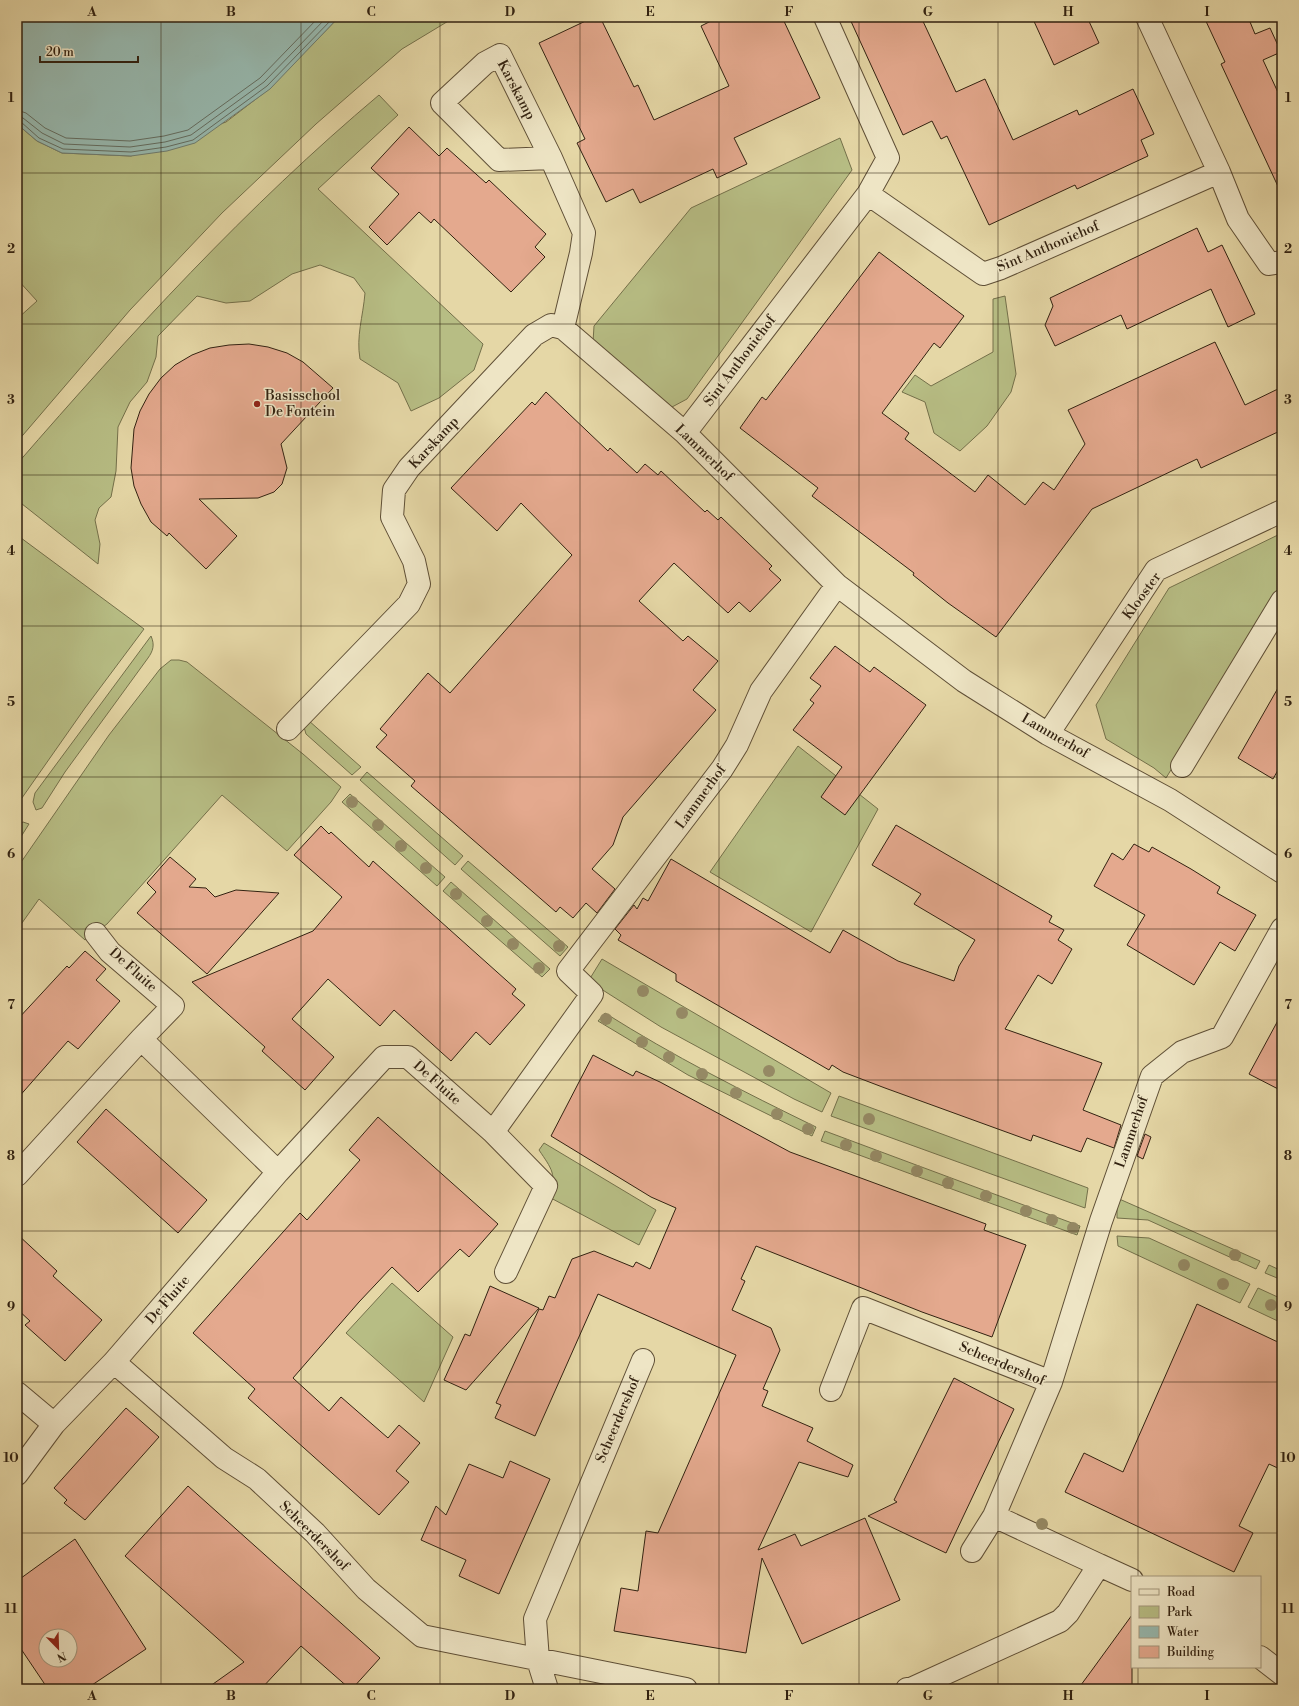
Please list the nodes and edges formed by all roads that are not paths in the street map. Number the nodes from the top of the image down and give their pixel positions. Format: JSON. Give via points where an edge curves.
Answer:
{"nodes":[{"id":1,"x":825,"y":17,"type":"edge"},
{"id":2,"x":1147,"y":17,"type":"edge"},
{"id":3,"x":551,"y":158,"type":"junction"},
{"id":4,"x":1219,"y":172,"type":"junction"},
{"id":5,"x":868,"y":194,"type":"junction"},
{"id":6,"x":1282,"y":262,"type":"edge"},
{"id":7,"x":563,"y":328,"type":"junction"},
{"id":8,"x":685,"y":433,"type":"junction"},
{"id":9,"x":1282,"y":511,"type":"edge"},
{"id":10,"x":837,"y":585,"type":"junction"},
{"id":11,"x":1282,"y":601,"type":"edge"},
{"id":12,"x":288,"y":729,"type":"dead end"},
{"id":13,"x":1048,"y":734,"type":"junction"},
{"id":14,"x":1182,"y":766,"type":"dead end"},
{"id":15,"x":1282,"y":872,"type":"edge"},
{"id":16,"x":1282,"y":929,"type":"edge"},
{"id":17,"x":96,"y":934,"type":"dead end"},
{"id":18,"x":141,"y":1039,"type":"junction"},
{"id":19,"x":493,"y":1132,"type":"junction"},
{"id":20,"x":278,"y":1172,"type":"junction"},
{"id":21,"x":17,"y":1175,"type":"edge"},
{"id":22,"x":506,"y":1272,"type":"dead end"},
{"id":23,"x":643,"y":1360,"type":"dead end"},
{"id":24,"x":114,"y":1362,"type":"junction"},
{"id":25,"x":1051,"y":1382,"type":"junction"},
{"id":26,"x":831,"y":1390,"type":"dead end"},
{"id":27,"x":17,"y":1393,"type":"edge"},
{"id":28,"x":54,"y":1424,"type":"junction"},
{"id":29,"x":17,"y":1474,"type":"edge"},
{"id":30,"x":994,"y":1516,"type":"junction"},
{"id":31,"x":972,"y":1551,"type":"dead end"},
{"id":32,"x":1099,"y":1565,"type":"junction"},
{"id":33,"x":1131,"y":1580,"type":"edge"},
{"id":34,"x":1261,"y":1659,"type":"edge"},
{"id":35,"x":538,"y":1660,"type":"junction"},
{"id":36,"x":1282,"y":1674,"type":"edge"},
{"id":37,"x":547,"y":1689,"type":"edge"},
{"id":38,"x":686,"y":1689,"type":"edge"},
{"id":39,"x":907,"y":1689,"type":"edge"}],
"edges":[{"from":1,"to":5,"type":"street","name":"Sint Anthoniehof","via":[[888,158]]},
{"from":2,"to":4,"type":"street"},
{"from":3,"to":3,"type":"street","name":"Karskamp","via":[[499,160],[442,103],[485,63],[500,55]]},
{"from":3,"to":7,"type":"street","name":"Karskamp","via":[[584,233]]},
{"from":4,"to":5,"type":"street","name":"Sint Anthoniehof","via":[[1002,268],[983,274]]},
{"from":4,"to":6,"type":"street","via":[[1238,219],[1269,264]]},
{"from":5,"to":8,"type":"street","name":"Sint Anthoniehof"},
{"from":7,"to":8,"type":"street","name":"Lammerhof"},
{"from":7,"to":12,"type":"street","name":"Karskamp","via":[[551,325],[534,335],[409,468],[394,490],[392,517],[414,561],[419,584],[409,604]]},
{"from":8,"to":10,"type":"street","name":"Lammerhof"},
{"from":9,"to":13,"type":"street","name":"Klooster","via":[[1156,570]]},
{"from":10,"to":13,"type":"street","name":"Lammerhof","via":[[964,681]]},
{"from":10,"to":19,"type":"street","name":"Lammerhof","via":[[761,691],[737,745],[722,769],[568,971],[592,994]]},
{"from":11,"to":14,"type":"street"},
{"from":13,"to":15,"type":"street","name":"Lammerhof","via":[[1170,800]]},
{"from":16,"to":25,"type":"street","name":"Lammerhof","via":[[1222,1036],[1182,1052],[1152,1076],[1101,1221]]},
{"from":17,"to":18,"type":"street","name":"De Fluite","via":[[110,952],[173,1006]]},
{"from":18,"to":20,"type":"street"},
{"from":18,"to":21,"type":"street","name":"De Fluite"},
{"from":19,"to":20,"type":"street","name":"De Fluite","via":[[408,1057],[384,1057]]},
{"from":19,"to":22,"type":"street","name":"De Fluite","via":[[546,1186]]},
{"from":20,"to":24,"type":"street","name":"De Fluite"},
{"from":23,"to":35,"type":"street","name":"Scheerdershof","via":[[535,1619]]},
{"from":24,"to":28,"type":"street","name":"De Fluite"},
{"from":24,"to":35,"type":"street","name":"Scheerdershof","via":[[224,1458],[257,1479],[314,1533],[366,1589],[422,1636]]},
{"from":25,"to":26,"type":"street","name":"Scheerdershof","via":[[864,1308]]},
{"from":25,"to":30,"type":"street","name":"Scheerdershof"},
{"from":27,"to":28,"type":"street"},
{"from":28,"to":29,"type":"street","name":"De Fluite"},
{"from":30,"to":31,"type":"street","name":"Scheerdershof"},
{"from":30,"to":32,"type":"street"},
{"from":32,"to":33,"type":"street"},
{"from":32,"to":39,"type":"street","via":[[1060,1621]]},
{"from":34,"to":36,"type":"street"},
{"from":35,"to":37,"type":"street","name":"Scheerdershof"},
{"from":35,"to":38,"type":"street","name":"Scheerdershof"}]}
